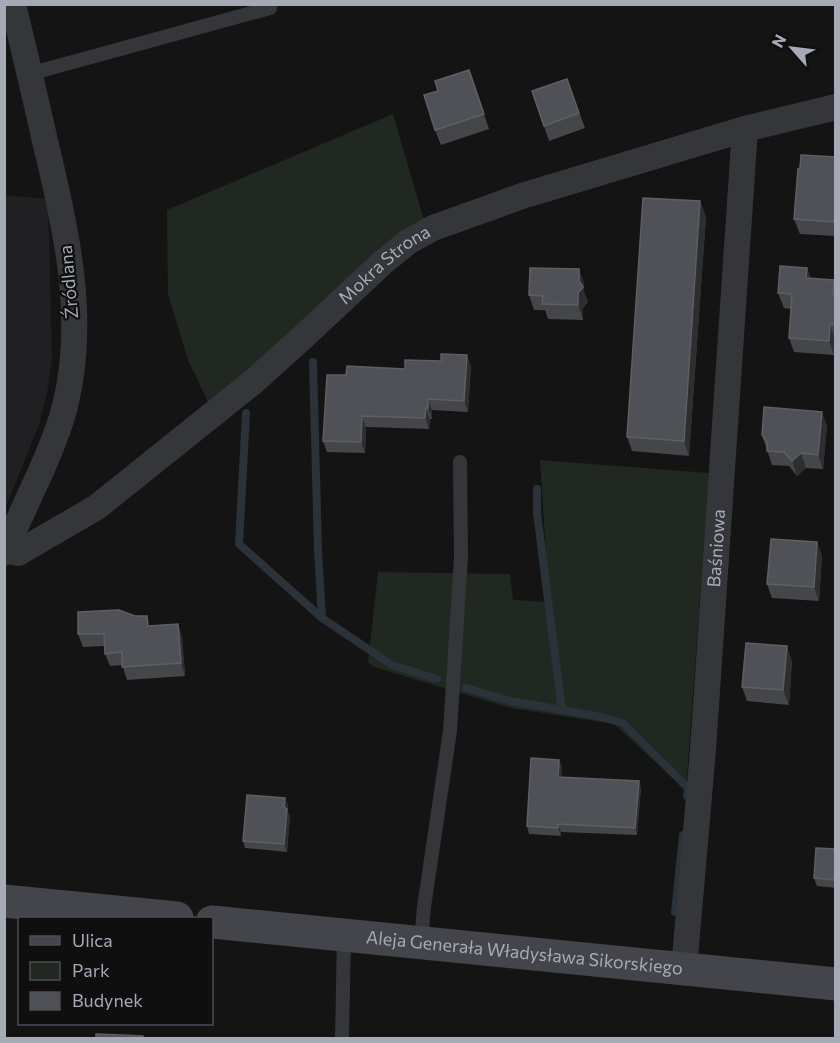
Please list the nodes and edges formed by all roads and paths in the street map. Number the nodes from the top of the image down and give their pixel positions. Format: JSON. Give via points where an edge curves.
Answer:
{"nodes":[{"id":1,"x":13,"y":4,"type":"edge"},
{"id":2,"x":270,"y":9,"type":"dead end"},
{"id":3,"x":29,"y":74,"type":"junction"},
{"id":4,"x":836,"y":107,"type":"edge"},
{"id":5,"x":746,"y":129,"type":"junction"},
{"id":6,"x":460,"y":462,"type":"dead end"},
{"id":7,"x":5,"y":552,"type":"edge"},
{"id":8,"x":4,"y":901,"type":"edge"},
{"id":9,"x":167,"y":917,"type":"edge"},
{"id":10,"x":213,"y":922,"type":"edge"},
{"id":11,"x":344,"y":936,"type":"junction"},
{"id":12,"x":421,"y":943,"type":"junction"},
{"id":13,"x":684,"y":969,"type":"junction"},
{"id":14,"x":836,"y":984,"type":"edge"},
{"id":15,"x":342,"y":1038,"type":"edge"}],
"edges":[{"from":1,"to":3,"type":"street","name":"Źródlana"},
{"from":2,"to":3,"type":"lane"},
{"from":3,"to":7,"type":"street","name":"Źródlana","via":[[60,203],[74,309],[74,343],[65,407]]},
{"from":4,"to":5,"type":"street","name":"Mokra Strona"},
{"from":5,"to":7,"type":"street","name":"Mokra Strona","via":[[522,196],[416,237],[382,263],[253,382],[97,507],[18,554]]},
{"from":5,"to":13,"type":"street","name":"Baśniowa"},
{"from":6,"to":12,"type":"lane","via":[[461,558],[450,730]]},
{"from":8,"to":9,"type":"main road"},
{"from":10,"to":11,"type":"main road","name":"Aleja Generała Władysława Sikorskiego"},
{"from":11,"to":12,"type":"main road","name":"Aleja Generała Władysława Sikorskiego"},
{"from":11,"to":15,"type":"lane"},
{"from":12,"to":13,"type":"main road","name":"Aleja Generała Władysława Sikorskiego"},
{"from":13,"to":14,"type":"main road","name":"Aleja Generała Władysława Sikorskiego"}]}
